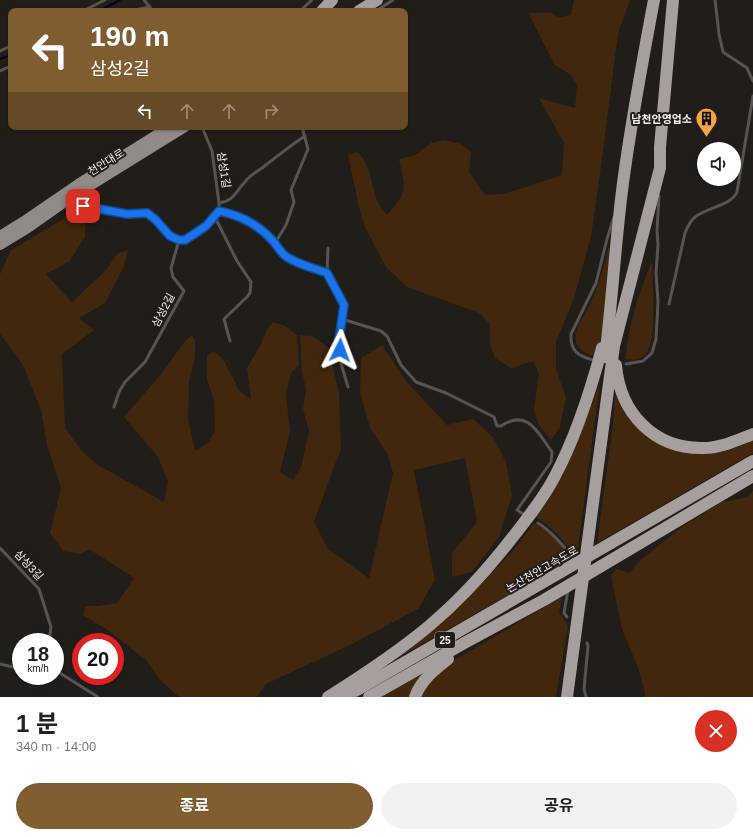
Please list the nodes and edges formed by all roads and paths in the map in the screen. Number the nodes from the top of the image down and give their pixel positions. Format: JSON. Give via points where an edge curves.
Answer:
{"nodes":[{"id":1,"x":105,"y":0,"type":"edge"},
{"id":2,"x":145,"y":0,"type":"edge"},
{"id":3,"x":312,"y":0,"type":"edge"},
{"id":4,"x":332,"y":0,"type":"edge"},
{"id":5,"x":338,"y":0,"type":"edge"},
{"id":6,"x":367,"y":0,"type":"edge"},
{"id":7,"x":377,"y":0,"type":"edge"},
{"id":8,"x":393,"y":0,"type":"edge"},
{"id":9,"x":654,"y":0,"type":"edge"},
{"id":10,"x":673,"y":0,"type":"edge"},
{"id":11,"x":715,"y":0,"type":"edge"},
{"id":12,"x":149,"y":7,"type":"joint"},
{"id":13,"x":89,"y":8,"type":"edge"},
{"id":14,"x":144,"y":8,"type":"edge"},
{"id":15,"x":303,"y":8,"type":"edge"},
{"id":16,"x":325,"y":8,"type":"edge"},
{"id":17,"x":326,"y":8,"type":"edge"},
{"id":18,"x":356,"y":8,"type":"edge"},
{"id":19,"x":364,"y":8,"type":"edge"},
{"id":20,"x":381,"y":8,"type":"edge"},
{"id":21,"x":753,"y":81,"type":"edge"},
{"id":22,"x":753,"y":96,"type":"edge"},
{"id":23,"x":164,"y":130,"type":"edge"},
{"id":24,"x":181,"y":130,"type":"edge"},
{"id":25,"x":203,"y":130,"type":"edge"},
{"id":26,"x":303,"y":130,"type":"edge"},
{"id":27,"x":305,"y":136,"type":"junction"},
{"id":28,"x":660,"y":168,"type":"junction"},
{"id":29,"x":622,"y":192,"type":"junction"},
{"id":30,"x":72,"y":198,"type":"junction"},
{"id":31,"x":219,"y":202,"type":"junction"},
{"id":32,"x":219,"y":211,"type":"junction"},
{"id":33,"x":215,"y":217,"type":"junction"},
{"id":34,"x":0,"y":236,"type":"edge"},
{"id":35,"x":179,"y":240,"type":"junction"},
{"id":36,"x":275,"y":244,"type":"junction"},
{"id":37,"x":0,"y":245,"type":"edge"},
{"id":38,"x":328,"y":248,"type":"dead end"},
{"id":39,"x":327,"y":273,"type":"junction"},
{"id":40,"x":669,"y":304,"type":"dead end"},
{"id":41,"x":342,"y":319,"type":"junction"},
{"id":42,"x":609,"y":322,"type":"junction"},
{"id":43,"x":230,"y":341,"type":"dead end"},
{"id":44,"x":614,"y":346,"type":"junction"},
{"id":45,"x":593,"y":360,"type":"dead end"},
{"id":46,"x":626,"y":364,"type":"dead end"},
{"id":47,"x":348,"y":387,"type":"dead end"},
{"id":48,"x":114,"y":407,"type":"dead end"},
{"id":49,"x":753,"y":434,"type":"edge"},
{"id":50,"x":753,"y":461,"type":"edge"},
{"id":51,"x":753,"y":476,"type":"edge"},
{"id":52,"x":523,"y":514,"type":"dead end"},
{"id":53,"x":538,"y":523,"type":"dead end"},
{"id":54,"x":0,"y":548,"type":"edge"},
{"id":55,"x":570,"y":574,"type":"dead end"},
{"id":56,"x":569,"y":581,"type":"dead end"},
{"id":57,"x":567,"y":617,"type":"dead end"},
{"id":58,"x":498,"y":625,"type":"junction"},
{"id":59,"x":50,"y":633,"type":"edge"},
{"id":60,"x":587,"y":643,"type":"dead end"},
{"id":61,"x":0,"y":664,"type":"edge"},
{"id":62,"x":12,"y":667,"type":"edge"},
{"id":63,"x":64,"y":676,"type":"edge"},
{"id":64,"x":93,"y":695,"type":"edge"},
{"id":65,"x":98,"y":697,"type":"edge"},
{"id":66,"x":328,"y":697,"type":"edge"},
{"id":67,"x":343,"y":697,"type":"edge"},
{"id":68,"x":369,"y":697,"type":"edge"},
{"id":69,"x":416,"y":697,"type":"edge"},
{"id":70,"x":559,"y":697,"type":"edge"},
{"id":71,"x":567,"y":697,"type":"edge"},
{"id":72,"x":586,"y":697,"type":"edge"}],
"edges":[{"from":1,"to":13,"type":"lane"},
{"from":2,"to":12,"type":"lane"},
{"from":3,"to":15,"type":"lane"},
{"from":4,"to":16,"type":"highway"},
{"from":5,"to":17,"type":"main road"},
{"from":6,"to":18,"type":"main road"},
{"from":7,"to":19,"type":"highway"},
{"from":8,"to":20,"type":"lane"},
{"from":9,"to":29,"type":"highway"},
{"from":10,"to":28,"type":"highway"},
{"from":11,"to":21,"type":"lane","via":[[723,52],[747,68]]},
{"from":12,"to":14,"type":"lane"},
{"from":22,"to":40,"type":"lane","via":[[735,197],[704,211],[689,224]]},
{"from":23,"to":34,"type":"main road","name":"천안대로"},
{"from":24,"to":30,"type":"main road","name":"천안대로"},
{"from":25,"to":31,"type":"lane","name":"삼성1길","via":[[212,151]]},
{"from":26,"to":27,"type":"lane"},
{"from":27,"to":31,"type":"lane","via":[[245,181],[232,198]]},
{"from":27,"to":36,"type":"lane","via":[[308,148],[291,190],[294,202],[286,225]]},
{"from":28,"to":44,"type":"highway"},
{"from":28,"to":46,"type":"lane","via":[[656,230],[656,339],[652,353],[643,361]]},
{"from":29,"to":42,"type":"highway"},
{"from":29,"to":45,"type":"lane","via":[[596,283],[571,334],[573,349],[583,357]]},
{"from":30,"to":35,"type":"lane","via":[[83,206],[112,212],[147,213],[170,236]]},
{"from":30,"to":37,"type":"main road","name":"천안대로"},
{"from":31,"to":32,"type":"lane","name":"삼성1길"},
{"from":32,"to":33,"type":"lane"},
{"from":32,"to":36,"type":"lane","via":[[245,220]]},
{"from":33,"to":35,"type":"lane","via":[[185,240]]},
{"from":33,"to":43,"type":"lane","via":[[237,261],[251,282],[248,297],[224,319]]},
{"from":35,"to":48,"type":"lane","name":"삼성2길","via":[[171,268],[173,277],[184,290],[145,362],[125,382]]},
{"from":36,"to":39,"type":"lane","via":[[286,257]]},
{"from":38,"to":39,"type":"lane"},
{"from":39,"to":41,"type":"lane","via":[[344,305]]},
{"from":41,"to":47,"type":"lane","via":[[340,360]]},
{"from":41,"to":52,"type":"lane","via":[[381,331],[387,336],[401,365],[416,382],[446,392],[494,417],[497,426],[521,420],[531,424],[552,452],[551,462],[517,510]]},
{"from":42,"to":66,"type":"highway","via":[[591,388],[573,436],[554,479],[532,513],[490,565],[447,610],[386,659]]},
{"from":42,"to":70,"type":"highway"},
{"from":44,"to":49,"type":"highway","via":[[618,379],[626,403],[640,423],[652,434],[669,443],[687,448],[705,448],[735,442]]},
{"from":44,"to":71,"type":"highway"},
{"from":50,"to":67,"type":"highway","name":"논산천안고속도로","number":"25"},
{"from":51,"to":58,"type":"highway","number":"25"},
{"from":53,"to":55,"type":"lane","via":[[561,542],[573,558]]},
{"from":54,"to":59,"type":"lane","name":"삼성3길","via":[[39,589],[51,627]]},
{"from":56,"to":57,"type":"lane","via":[[564,613]]},
{"from":58,"to":68,"type":"highway","number":"25"},
{"from":58,"to":69,"type":"highway","via":[[435,670],[424,681]]},
{"from":60,"to":72,"type":"lane","via":[[584,689]]},
{"from":61,"to":62,"type":"lane"},
{"from":63,"to":64,"type":"lane"},
{"from":64,"to":65,"type":"lane"}]}
